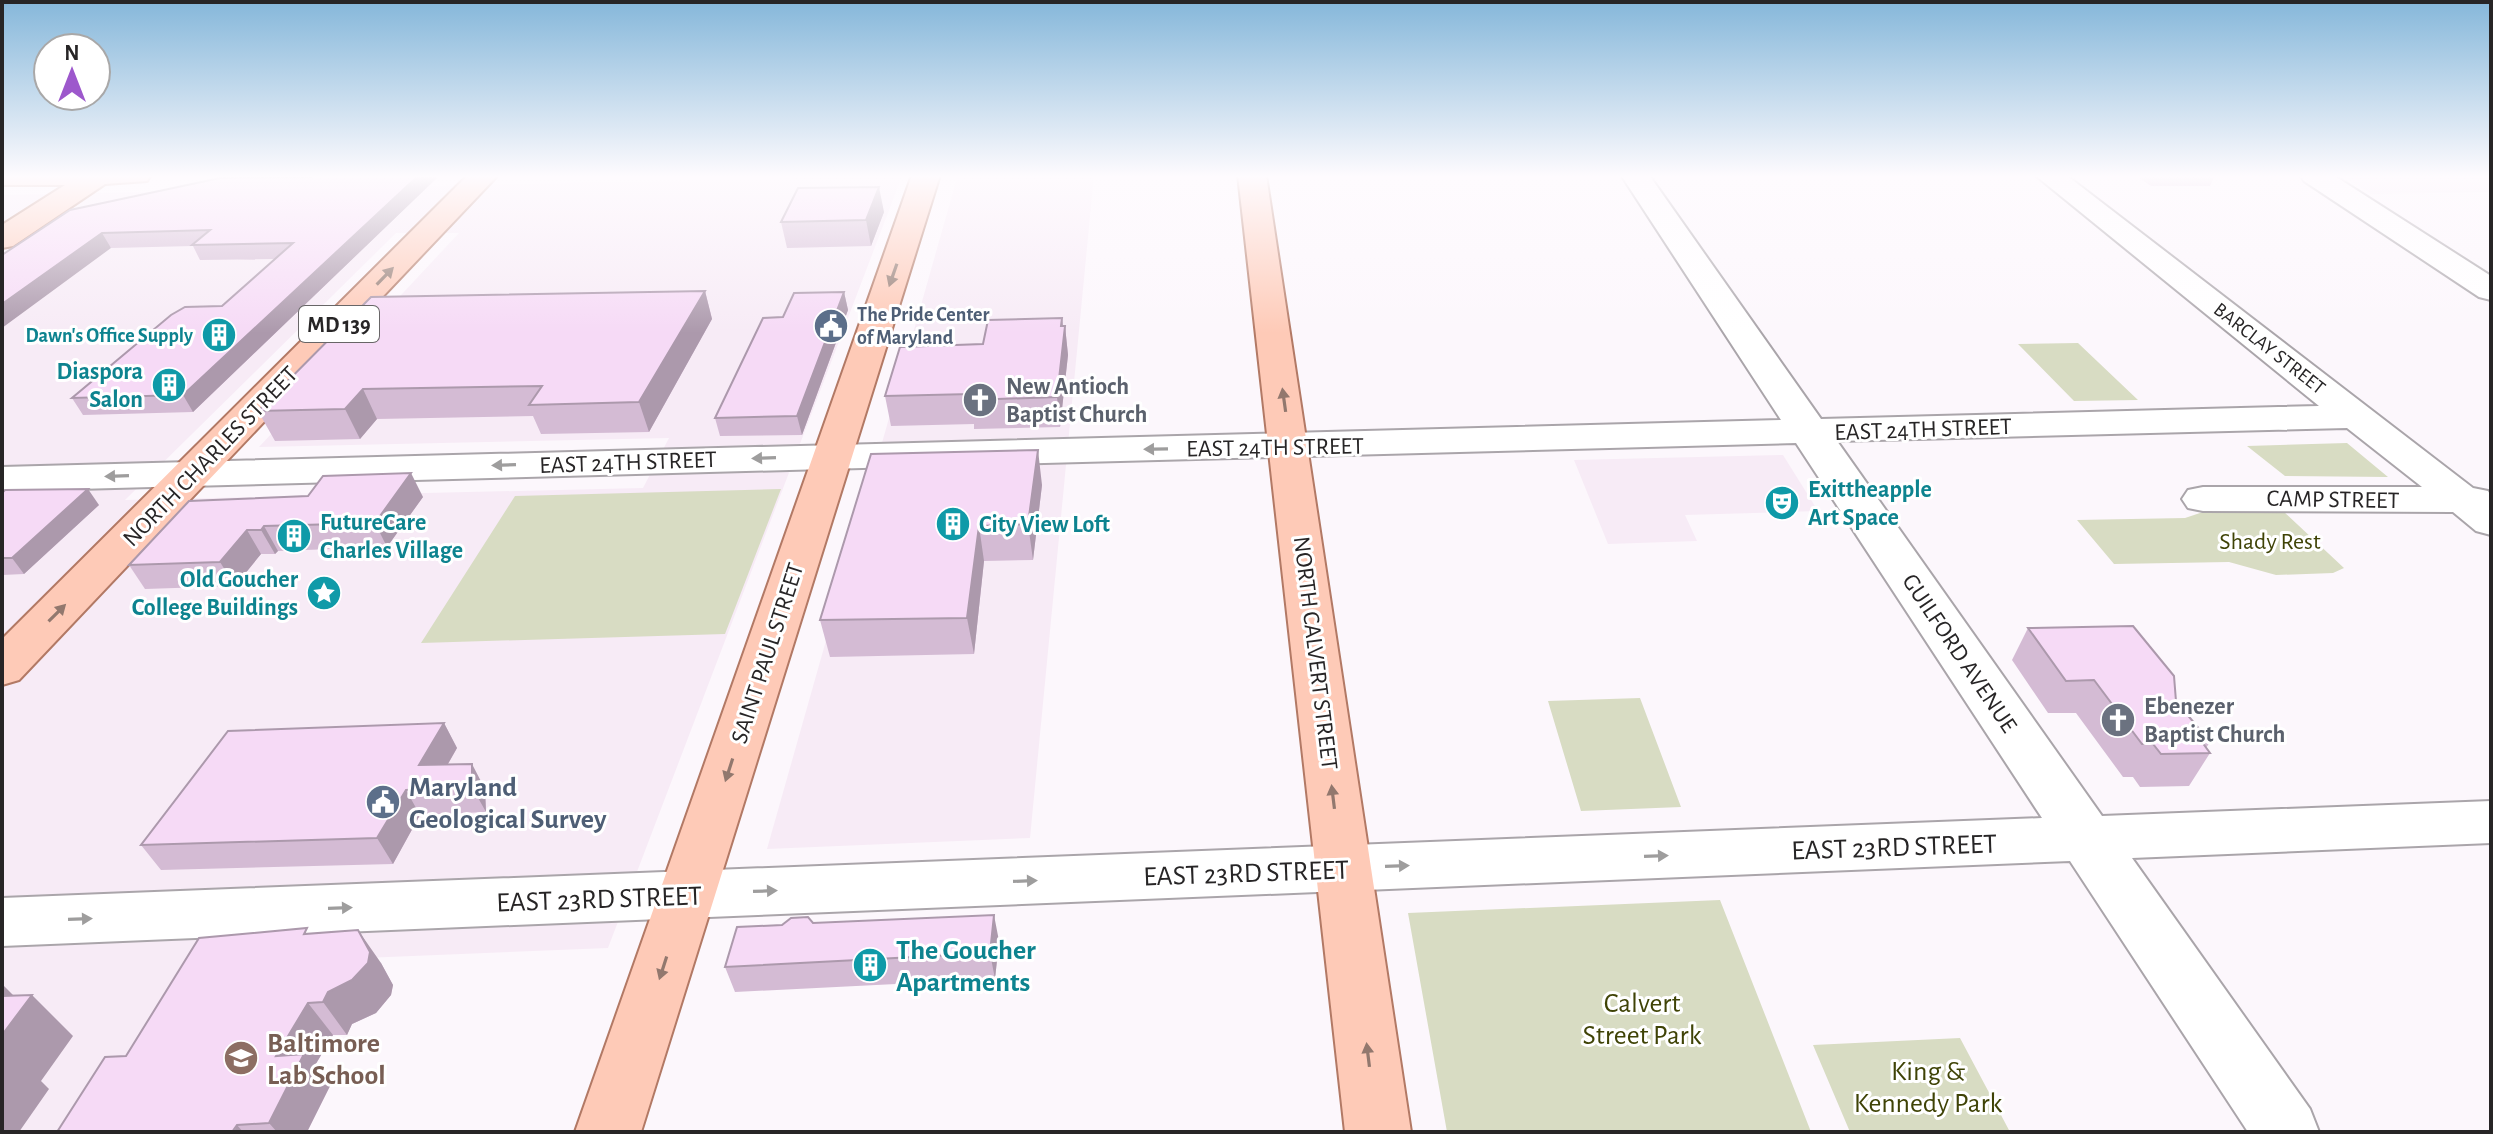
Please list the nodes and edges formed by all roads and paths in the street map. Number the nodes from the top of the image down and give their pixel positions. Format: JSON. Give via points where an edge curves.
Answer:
{"nodes":[{"id":1,"x":433,"y":228,"type":"edge"},
{"id":2,"x":908,"y":228,"type":"edge"},
{"id":3,"x":1259,"y":228,"type":"edge"},
{"id":4,"x":1671,"y":228,"type":"edge"},
{"id":5,"x":2116,"y":228,"type":"edge"},
{"id":6,"x":2395,"y":228,"type":"edge"},
{"id":7,"x":2491,"y":290,"type":"edge"},
{"id":8,"x":2356,"y":416,"type":"junction"},
{"id":9,"x":1810,"y":432,"type":"junction"},
{"id":10,"x":1290,"y":447,"type":"junction"},
{"id":11,"x":832,"y":456,"type":"junction"},
{"id":12,"x":195,"y":473,"type":"junction"},
{"id":13,"x":2,"y":479,"type":"edge"},
{"id":14,"x":2203,"y":499,"type":"dead end"},
{"id":15,"x":2482,"y":508,"type":"edge"},
{"id":16,"x":2,"y":668,"type":"edge"},
{"id":17,"x":2491,"y":822,"type":"edge"},
{"id":18,"x":2086,"y":838,"type":"junction"},
{"id":19,"x":1342,"y":868,"type":"junction"},
{"id":20,"x":687,"y":894,"type":"junction"},
{"id":21,"x":2,"y":922,"type":"edge"},
{"id":22,"x":608,"y":1132,"type":"edge"},
{"id":23,"x":1378,"y":1132,"type":"edge"},
{"id":24,"x":2286,"y":1132,"type":"edge"}],
"edges":[{"from":12,"to":1,"type":"main road","name":"NORTH CHARLES STREET","number":"MD 139","one_way":true},
{"from":2,"to":11,"type":"main road","name":"SAINT PAUL STREET","one_way":true},
{"from":10,"to":3,"type":"main road","name":"NORTH CALVERT STREET","one_way":true},
{"from":4,"to":9,"type":"street","name":"GUILFORD AVENUE"},
{"from":5,"to":8,"type":"street","name":"BARCLAY STREET"},
{"from":6,"to":7,"type":"street"},
{"from":8,"to":9,"type":"street","name":"EAST 24TH STREET"},
{"from":8,"to":15,"type":"street","name":"BARCLAY STREET"},
{"from":9,"to":10,"type":"street","name":"EAST 24TH STREET"},
{"from":9,"to":18,"type":"street","name":"GUILFORD AVENUE"},
{"from":10,"to":11,"type":"street","name":"EAST 24TH STREET","one_way":true},
{"from":19,"to":10,"type":"main road","name":"NORTH CALVERT STREET","one_way":true},
{"from":11,"to":12,"type":"street","name":"EAST 24TH STREET","one_way":true},
{"from":11,"to":20,"type":"main road","name":"SAINT PAUL STREET","one_way":true},
{"from":12,"to":13,"type":"street","name":"EAST 24TH STREET","one_way":true},
{"from":16,"to":12,"type":"main road","name":"NORTH CHARLES STREET","number":"MD 139","one_way":true},
{"from":14,"to":15,"type":"street","name":"CAMP STREET"},
{"from":17,"to":18,"type":"street","name":"EAST 23RD STREET"},
{"from":19,"to":18,"type":"street","name":"EAST 23RD STREET","one_way":true},
{"from":18,"to":24,"type":"street","name":"GUILFORD AVENUE"},
{"from":20,"to":19,"type":"street","name":"EAST 23RD STREET","one_way":true},
{"from":23,"to":19,"type":"main road","name":"NORTH CALVERT STREET","one_way":true},
{"from":21,"to":20,"type":"street","name":"EAST 23RD STREET","one_way":true},
{"from":20,"to":22,"type":"main road","name":"SAINT PAUL STREET","one_way":true}]}
